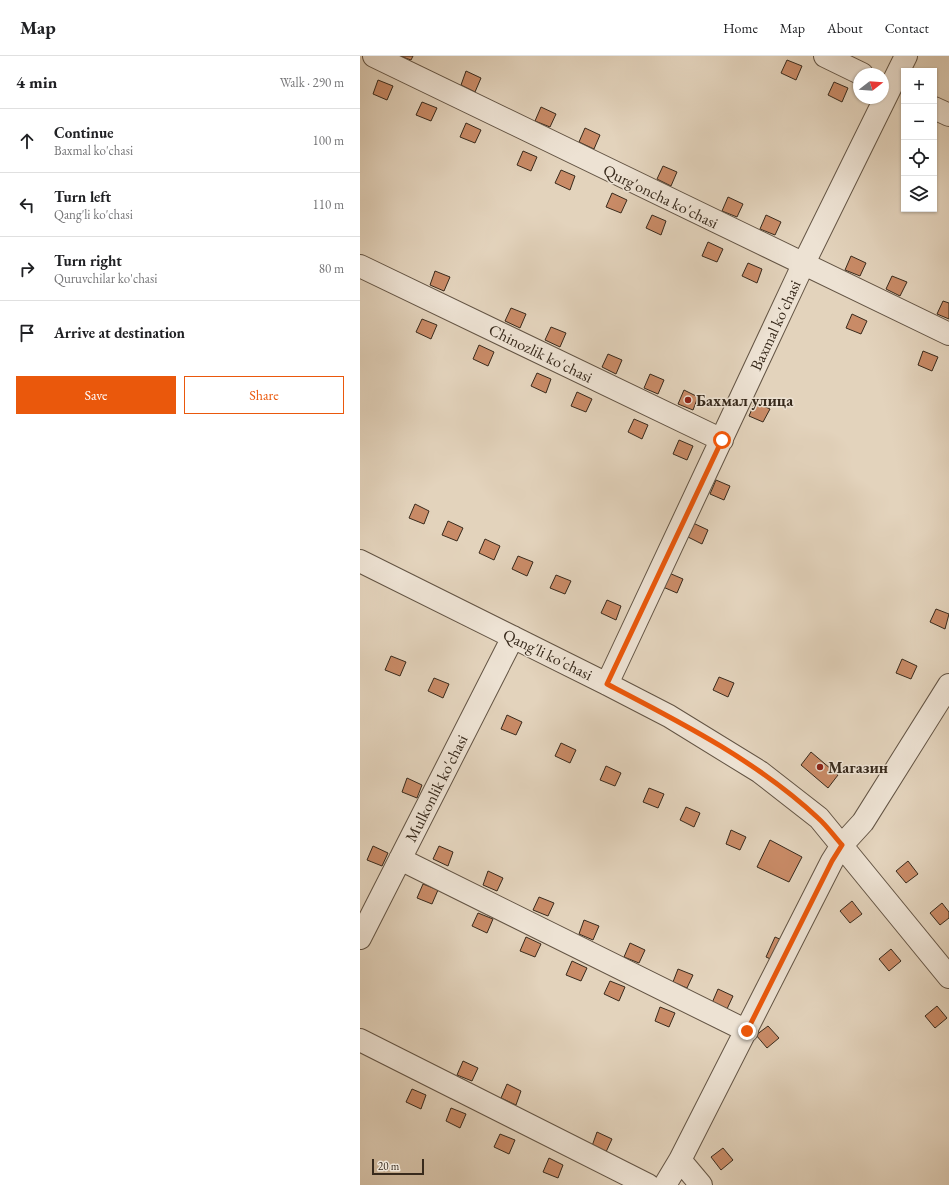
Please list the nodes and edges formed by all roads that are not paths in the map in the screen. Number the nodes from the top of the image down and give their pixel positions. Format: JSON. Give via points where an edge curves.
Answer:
{"nodes":[{"id":1,"x":374,"y":56,"type":"edge"},
{"id":2,"x":825,"y":56,"type":"edge"},
{"id":3,"x":906,"y":56,"type":"edge"},
{"id":4,"x":853,"y":70,"type":"edge"},
{"id":5,"x":892,"y":89,"type":"edge"},
{"id":6,"x":937,"y":109,"type":"edge"},
{"id":7,"x":949,"y":115,"type":"edge"},
{"id":8,"x":802,"y":265,"type":"junction"},
{"id":9,"x":360,"y":266,"type":"edge"},
{"id":10,"x":949,"y":334,"type":"edge"},
{"id":11,"x":722,"y":440,"type":"junction"},
{"id":12,"x":360,"y":561,"type":"edge"},
{"id":13,"x":513,"y":637,"type":"junction"},
{"id":14,"x":607,"y":684,"type":"junction"},
{"id":15,"x":949,"y":685,"type":"edge"},
{"id":16,"x":842,"y":845,"type":"junction"},
{"id":17,"x":400,"y":859,"type":"junction"},
{"id":18,"x":360,"y":938,"type":"edge"},
{"id":19,"x":949,"y":977,"type":"edge"},
{"id":20,"x":747,"y":1031,"type":"junction"},
{"id":21,"x":360,"y":1040,"type":"edge"},
{"id":22,"x":680,"y":1160,"type":"junction"},
{"id":23,"x":648,"y":1185,"type":"edge"},
{"id":24,"x":665,"y":1185,"type":"edge"},
{"id":25,"x":701,"y":1185,"type":"edge"}],
"edges":[{"from":1,"to":8,"type":"street","name":"Qurg'oncha ko'chasi"},
{"from":2,"to":4,"type":"street"},
{"from":3,"to":5,"type":"street","name":"Baхmal ko'chasi"},
{"from":5,"to":8,"type":"street","name":"Baхmal ko'chasi"},
{"from":6,"to":7,"type":"street"},
{"from":8,"to":10,"type":"street","name":"Qurg'oncha ko'chasi"},
{"from":8,"to":11,"type":"street","name":"Baхmal ko'chasi"},
{"from":9,"to":11,"type":"street","name":"Сhinozlik ko'chasi"},
{"from":11,"to":14,"type":"street","name":"Baхmal ko'chasi"},
{"from":12,"to":13,"type":"street","name":"Qang'li ko'chasi"},
{"from":13,"to":14,"type":"street","name":"Qang'li ko'chasi"},
{"from":13,"to":17,"type":"street","name":"Mulkonlik ko'chasi"},
{"from":14,"to":16,"type":"street","name":"Qang'li ko'chasi","via":[[669,716],[760,772],[819,818]]},
{"from":15,"to":16,"type":"street","via":[[863,822]]},
{"from":16,"to":19,"type":"street","name":"Qang'li ko'chasi"},
{"from":16,"to":20,"type":"street"},
{"from":17,"to":18,"type":"street","name":"Mulkonlik ko'chasi"},
{"from":17,"to":20,"type":"street"},
{"from":20,"to":22,"type":"street"},
{"from":21,"to":23,"type":"street"},
{"from":22,"to":24,"type":"street"},
{"from":22,"to":25,"type":"street"}]}
